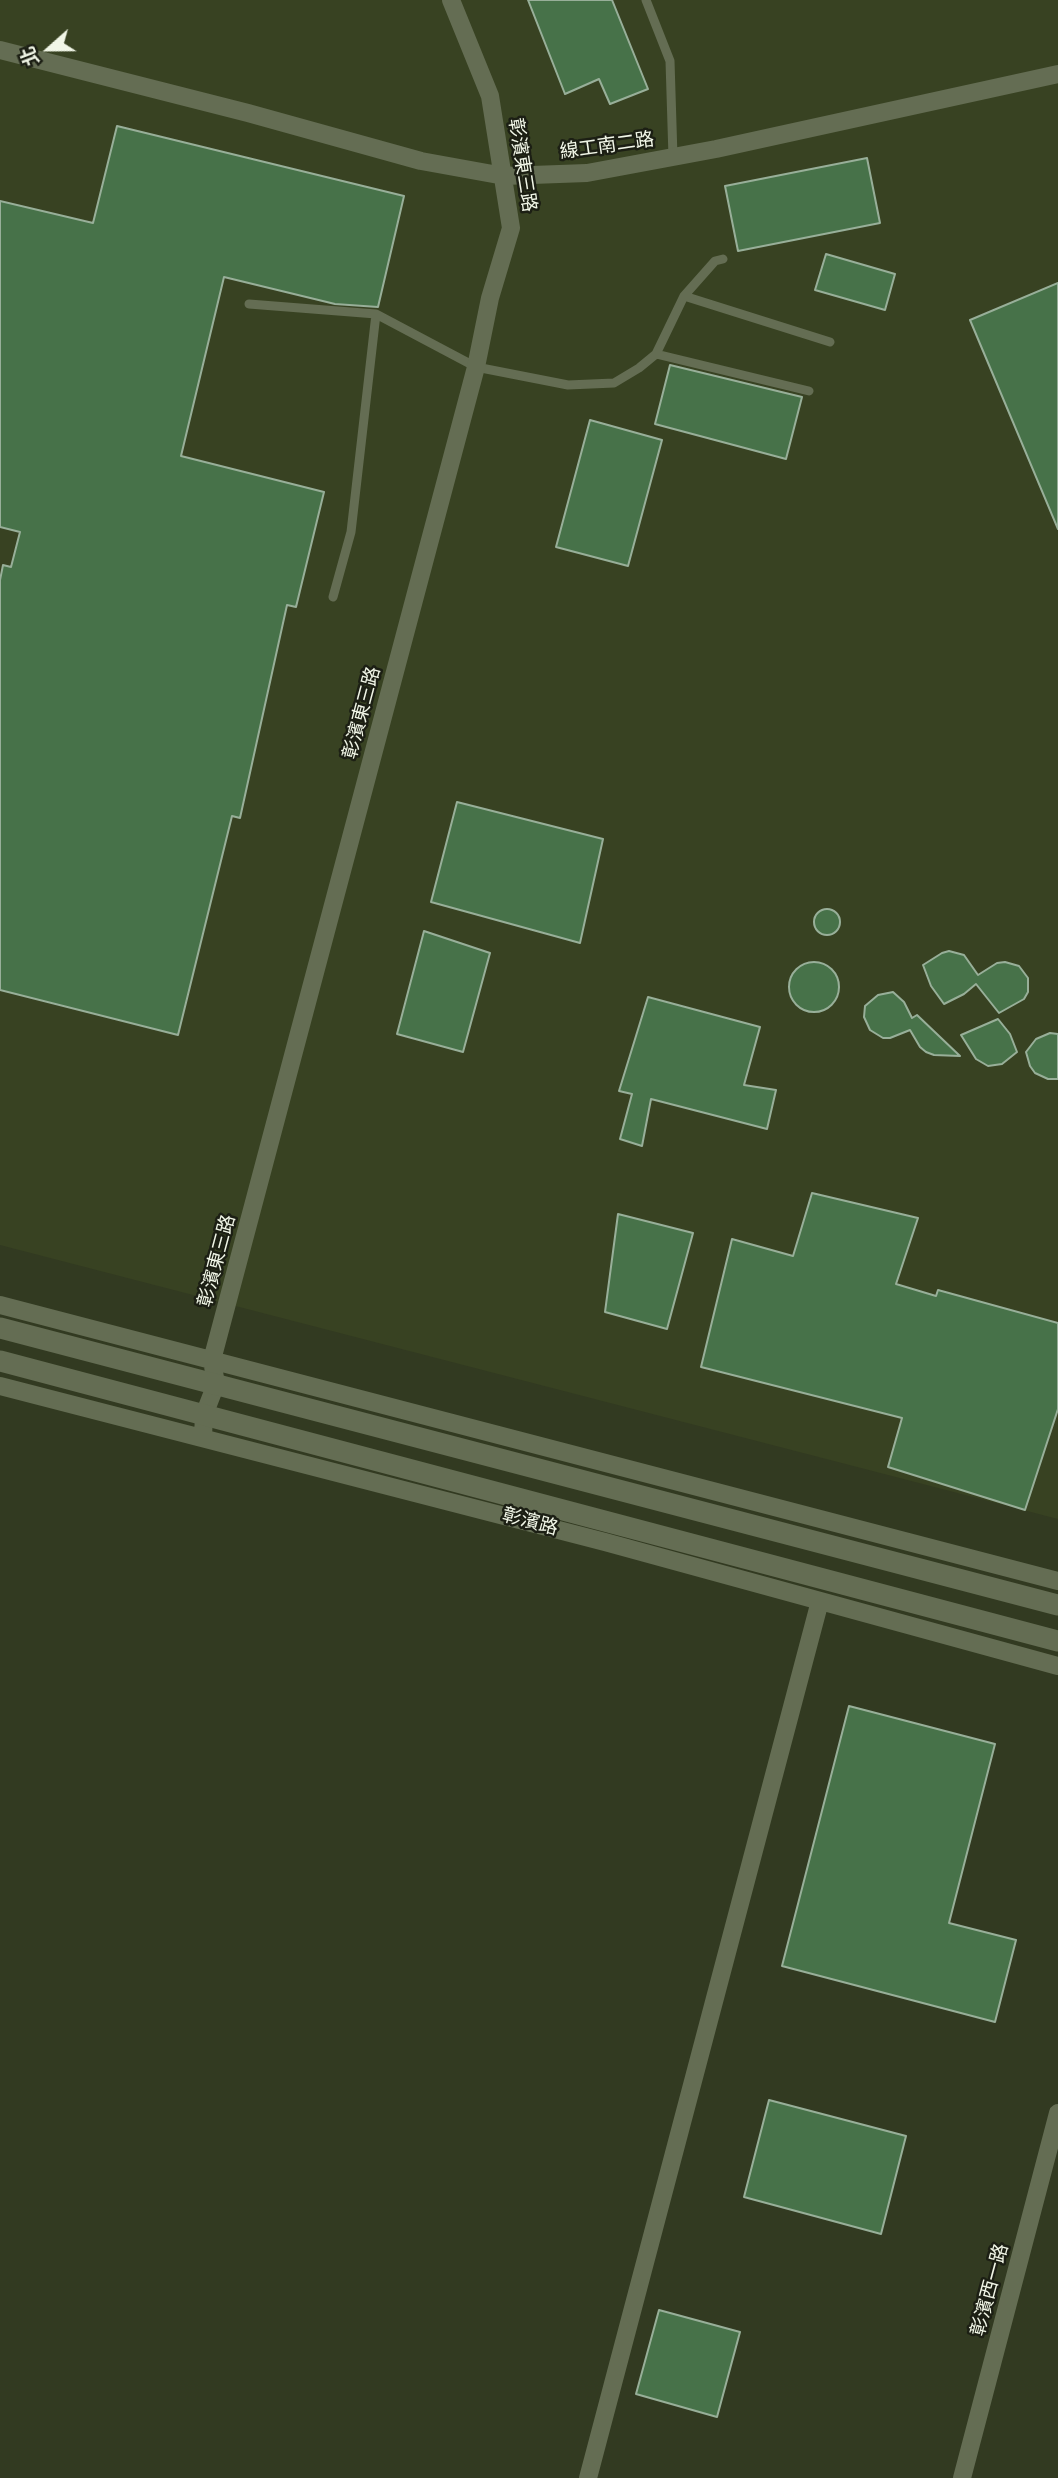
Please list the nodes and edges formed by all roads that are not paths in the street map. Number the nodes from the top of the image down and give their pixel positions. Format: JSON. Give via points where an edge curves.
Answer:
{"nodes":[{"id":1,"x":451,"y":0,"type":"edge"},
{"id":2,"x":646,"y":0,"type":"edge"},
{"id":3,"x":0,"y":50,"type":"edge"},
{"id":4,"x":1058,"y":74,"type":"edge"},
{"id":5,"x":673,"y":157,"type":"junction"},
{"id":6,"x":505,"y":176,"type":"junction"},
{"id":7,"x":723,"y":259,"type":"dead end"},
{"id":8,"x":684,"y":296,"type":"junction"},
{"id":9,"x":250,"y":304,"type":"dead end"},
{"id":10,"x":376,"y":314,"type":"junction"},
{"id":11,"x":830,"y":342,"type":"dead end"},
{"id":12,"x":656,"y":354,"type":"junction"},
{"id":13,"x":476,"y":367,"type":"junction"},
{"id":14,"x":809,"y":391,"type":"dead end"},
{"id":15,"x":333,"y":597,"type":"dead end"},
{"id":16,"x":0,"y":1305,"type":"edge"},
{"id":17,"x":0,"y":1328,"type":"edge"},
{"id":18,"x":212,"y":1360,"type":"junction"},
{"id":19,"x":0,"y":1362,"type":"edge"},
{"id":20,"x":216,"y":1384,"type":"junction"},
{"id":21,"x":0,"y":1386,"type":"edge"},
{"id":22,"x":204,"y":1415,"type":"junction"},
{"id":23,"x":204,"y":1437,"type":"junction"},
{"id":24,"x":1058,"y":1581,"type":"edge"},
{"id":25,"x":820,"y":1601,"type":"junction"},
{"id":26,"x":1058,"y":1605,"type":"edge"},
{"id":27,"x":1058,"y":1642,"type":"edge"},
{"id":28,"x":1058,"y":1666,"type":"edge"},
{"id":29,"x":1058,"y":2113,"type":"edge"},
{"id":30,"x":588,"y":2478,"type":"edge"},
{"id":31,"x":962,"y":2478,"type":"edge"}],
"edges":[{"from":1,"to":6,"type":"street","name":"彰濱東三路","via":[[490,96]]},
{"from":2,"to":5,"type":"lane","via":[[670,61]]},
{"from":3,"to":6,"type":"street","name":"線工南二路","via":[[421,161]]},
{"from":4,"to":5,"type":"street","name":"線工南二路"},
{"from":5,"to":6,"type":"street","name":"線工南二路","via":[[587,173]]},
{"from":6,"to":13,"type":"street","name":"彰濱東三路","via":[[511,228]]},
{"from":7,"to":8,"type":"lane","via":[[715,261]]},
{"from":8,"to":11,"type":"lane"},
{"from":8,"to":12,"type":"lane"},
{"from":9,"to":10,"type":"lane"},
{"from":10,"to":13,"type":"lane"},
{"from":10,"to":15,"type":"lane","via":[[351,532]]},
{"from":12,"to":13,"type":"lane","via":[[614,383],[568,384]]},
{"from":12,"to":14,"type":"lane"},
{"from":13,"to":18,"type":"street","name":"彰濱東三路"},
{"from":16,"to":18,"type":"street"},
{"from":17,"to":20,"type":"street"},
{"from":18,"to":20,"type":"street","name":"彰濱東三路"},
{"from":18,"to":24,"type":"street"},
{"from":19,"to":22,"type":"street","name":"彰濱路"},
{"from":20,"to":22,"type":"street"},
{"from":20,"to":26,"type":"street"},
{"from":21,"to":23,"type":"street","name":"彰濱路"},
{"from":22,"to":23,"type":"street"},
{"from":22,"to":27,"type":"street","name":"彰濱路"},
{"from":23,"to":25,"type":"street","name":"彰濱路"},
{"from":25,"to":28,"type":"street","name":"彰濱路"},
{"from":25,"to":30,"type":"street"},
{"from":29,"to":31,"type":"street","name":"彰濱西一路"}]}
